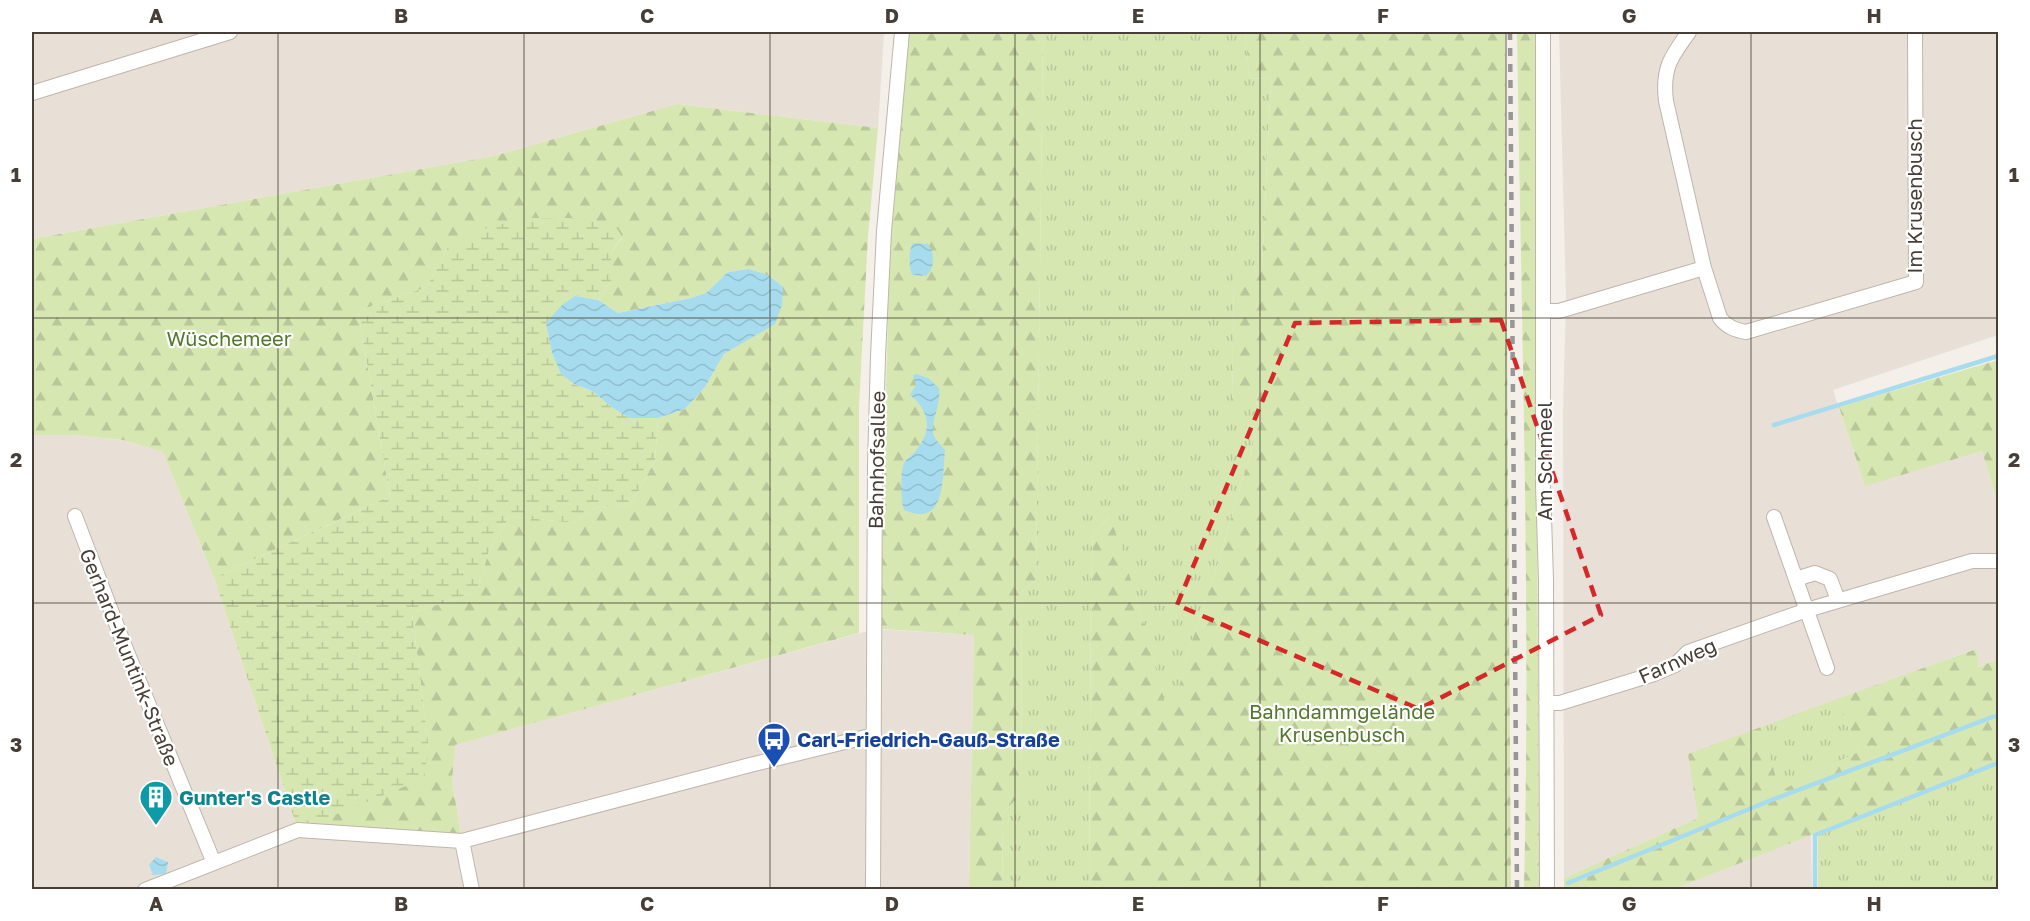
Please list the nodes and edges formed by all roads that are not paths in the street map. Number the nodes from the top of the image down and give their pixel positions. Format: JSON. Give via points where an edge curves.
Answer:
{"nodes":[{"id":1,"x":230,"y":32,"type":"edge"},
{"id":2,"x":902,"y":32,"type":"edge"},
{"id":3,"x":1543,"y":32,"type":"edge"},
{"id":4,"x":1689,"y":32,"type":"edge"},
{"id":5,"x":1915,"y":32,"type":"edge"},
{"id":6,"x":32,"y":93,"type":"edge"},
{"id":7,"x":1704,"y":268,"type":"junction"},
{"id":8,"x":1544,"y":311,"type":"junction"},
{"id":9,"x":75,"y":516,"type":"dead end"},
{"id":10,"x":1774,"y":517,"type":"dead end"},
{"id":11,"x":1998,"y":561,"type":"edge"},
{"id":12,"x":1796,"y":579,"type":"junction"},
{"id":13,"x":1839,"y":600,"type":"junction"},
{"id":14,"x":1807,"y":610,"type":"junction"},
{"id":15,"x":1827,"y":668,"type":"dead end"},
{"id":16,"x":1546,"y":703,"type":"junction"},
{"id":17,"x":874,"y":735,"type":"junction"},
{"id":18,"x":462,"y":841,"type":"junction"},
{"id":19,"x":214,"y":863,"type":"junction"},
{"id":20,"x":145,"y":890,"type":"edge"},
{"id":21,"x":472,"y":890,"type":"edge"},
{"id":22,"x":873,"y":890,"type":"edge"},
{"id":23,"x":1547,"y":890,"type":"edge"}],
"edges":[{"from":1,"to":6,"type":"street"},
{"from":2,"to":17,"type":"street","name":"Bahnhofsallee","via":[[884,231],[878,356]]},
{"from":3,"to":8,"type":"street","name":"Am Schmeel"},
{"from":4,"to":7,"type":"street","name":"Im Krusenbusch","via":[[1670,59],[1664,84]]},
{"from":5,"to":7,"type":"street","name":"Im Krusenbusch","via":[[1916,282],[1746,333],[1734,330],[1720,318]]},
{"from":7,"to":8,"type":"street","via":[[1559,311]]},
{"from":8,"to":16,"type":"street","name":"Am Schmeel"},
{"from":9,"to":19,"type":"street","name":"Gerhard-Muntink-Straße"},
{"from":10,"to":12,"type":"street"},
{"from":11,"to":13,"type":"street","name":"Farnweg","via":[[1972,561]]},
{"from":12,"to":13,"type":"street","via":[[1815,573],[1830,579]]},
{"from":12,"to":14,"type":"street"},
{"from":13,"to":14,"type":"street","name":"Farnweg"},
{"from":14,"to":15,"type":"street"},
{"from":14,"to":16,"type":"street","name":"Farnweg","via":[[1688,652],[1675,665],[1654,674],[1560,703]]},
{"from":16,"to":23,"type":"street","name":"Am Schmeel"},
{"from":17,"to":18,"type":"street"},
{"from":17,"to":22,"type":"street","name":"Bahnhofsallee"},
{"from":18,"to":19,"type":"street","via":[[298,830]]},
{"from":18,"to":21,"type":"street"},
{"from":19,"to":20,"type":"street"}]}
